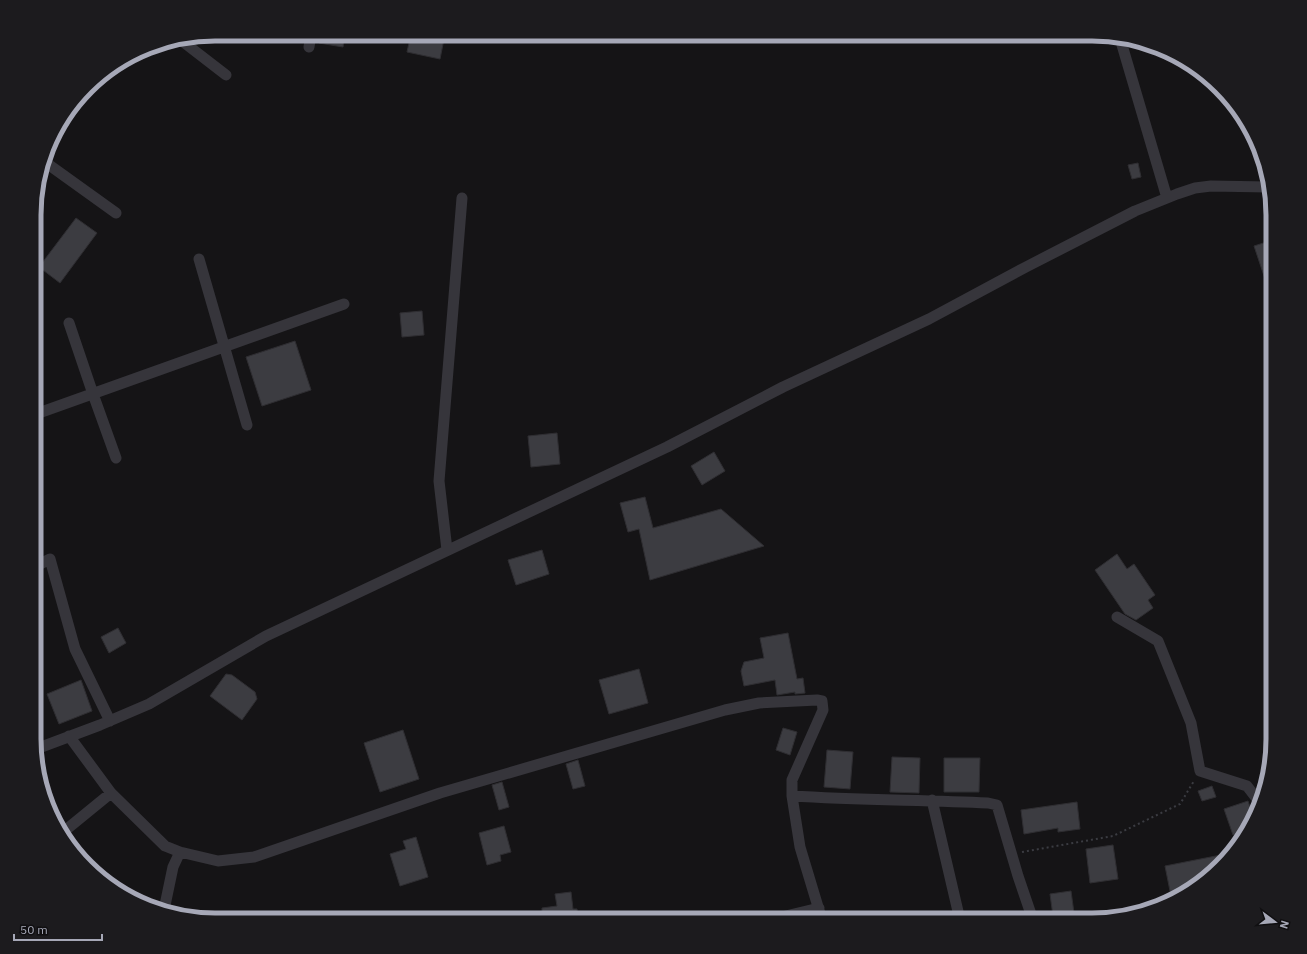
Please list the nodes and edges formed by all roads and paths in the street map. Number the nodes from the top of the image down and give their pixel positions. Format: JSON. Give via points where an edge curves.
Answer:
{"nodes":[{"id":1,"x":310,"y":41,"type":"edge"},
{"id":2,"x":185,"y":43,"type":"edge"},
{"id":3,"x":1122,"y":43,"type":"edge"},
{"id":4,"x":310,"y":47,"type":"dead end"},
{"id":5,"x":226,"y":75,"type":"dead end"},
{"id":6,"x":48,"y":165,"type":"edge"},
{"id":7,"x":1264,"y":187,"type":"edge"},
{"id":8,"x":462,"y":198,"type":"dead end"},
{"id":9,"x":1167,"y":198,"type":"junction"},
{"id":10,"x":116,"y":213,"type":"dead end"},
{"id":11,"x":199,"y":259,"type":"dead end"},
{"id":12,"x":344,"y":304,"type":"dead end"},
{"id":13,"x":69,"y":323,"type":"dead end"},
{"id":14,"x":224,"y":347,"type":"junction"},
{"id":15,"x":93,"y":394,"type":"junction"},
{"id":16,"x":41,"y":412,"type":"edge"},
{"id":17,"x":247,"y":425,"type":"dead end"},
{"id":18,"x":116,"y":458,"type":"dead end"},
{"id":19,"x":447,"y":550,"type":"junction"},
{"id":20,"x":41,"y":564,"type":"edge"},
{"id":21,"x":1117,"y":617,"type":"dead end"},
{"id":22,"x":110,"y":720,"type":"junction"},
{"id":23,"x":69,"y":736,"type":"junction"},
{"id":24,"x":41,"y":747,"type":"edge"},
{"id":25,"x":1200,"y":771,"type":"junction"},
{"id":26,"x":111,"y":793,"type":"junction"},
{"id":27,"x":792,"y":796,"type":"junction"},
{"id":28,"x":1256,"y":798,"type":"edge"},
{"id":29,"x":932,"y":800,"type":"junction"},
{"id":30,"x":66,"y":829,"type":"edge"},
{"id":31,"x":180,"y":852,"type":"junction"},
{"id":32,"x":1012,"y":854,"type":"junction"},
{"id":33,"x":165,"y":906,"type":"edge"},
{"id":34,"x":819,"y":908,"type":"junction"},
{"id":35,"x":798,"y":913,"type":"edge"},
{"id":36,"x":820,"y":913,"type":"edge"},
{"id":37,"x":958,"y":913,"type":"edge"},
{"id":38,"x":1031,"y":913,"type":"edge"}],
"edges":[{"from":1,"to":4,"type":"street"},
{"from":2,"to":5,"type":"street"},
{"from":3,"to":9,"type":"street"},
{"from":6,"to":10,"type":"street"},
{"from":7,"to":9,"type":"street","via":[[1211,186],[1195,188]]},
{"from":8,"to":19,"type":"street","via":[[439,481]]},
{"from":9,"to":19,"type":"street","via":[[1135,211],[929,319],[784,387],[667,447]]},
{"from":11,"to":14,"type":"street"},
{"from":12,"to":14,"type":"street"},
{"from":13,"to":15,"type":"street"},
{"from":14,"to":15,"type":"street"},
{"from":14,"to":17,"type":"street"},
{"from":15,"to":16,"type":"street"},
{"from":15,"to":18,"type":"street"},
{"from":19,"to":22,"type":"street","via":[[266,636],[149,704]]},
{"from":20,"to":22,"type":"street","via":[[50,559],[75,649]]},
{"from":21,"to":25,"type":"street","via":[[1158,641],[1191,723]]},
{"from":22,"to":23,"type":"street"},
{"from":23,"to":24,"type":"street"},
{"from":23,"to":26,"type":"street"},
{"from":25,"to":28,"type":"street","via":[[1247,786]]},
{"from":25,"to":32,"type":"path","via":[[1180,804],[1113,836]]},
{"from":26,"to":30,"type":"street"},
{"from":26,"to":31,"type":"street","via":[[165,846]]},
{"from":27,"to":29,"type":"street"},
{"from":27,"to":31,"type":"street","via":[[792,780],[823,710],[822,701],[759,703],[725,710],[440,793],[254,858],[218,861]]},
{"from":27,"to":34,"type":"street","via":[[800,847]]},
{"from":29,"to":32,"type":"street","via":[[997,805]]},
{"from":29,"to":37,"type":"street"},
{"from":31,"to":33,"type":"street","via":[[173,867]]},
{"from":32,"to":38,"type":"street"},
{"from":34,"to":35,"type":"street"},
{"from":34,"to":36,"type":"street"}]}
